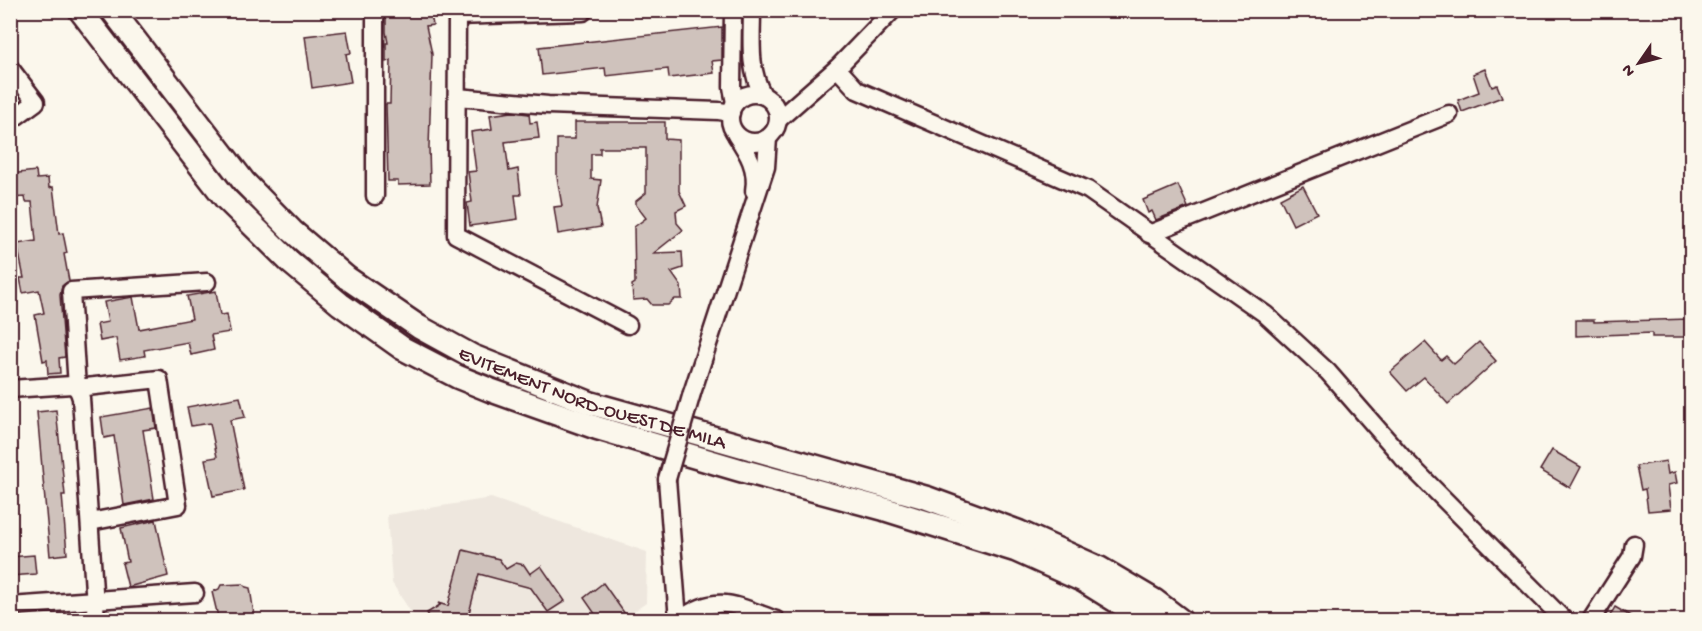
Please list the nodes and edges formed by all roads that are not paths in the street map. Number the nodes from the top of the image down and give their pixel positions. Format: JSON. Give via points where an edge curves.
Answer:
{"nodes":[{"id":1,"x":80,"y":10,"type":"edge"},
{"id":2,"x":112,"y":10,"type":"edge"},
{"id":3,"x":375,"y":10,"type":"edge"},
{"id":4,"x":733,"y":10,"type":"edge"},
{"id":5,"x":752,"y":10,"type":"edge"},
{"id":6,"x":893,"y":10,"type":"edge"},
{"id":7,"x":583,"y":12,"type":"edge"},
{"id":8,"x":457,"y":13,"type":"edge"},
{"id":9,"x":10,"y":68,"type":"edge"},
{"id":10,"x":837,"y":68,"type":"junction"},
{"id":11,"x":763,"y":95,"type":"junction"},
{"id":12,"x":457,"y":97,"type":"junction"},
{"id":13,"x":733,"y":108,"type":"junction"},
{"id":14,"x":1449,"y":114,"type":"dead end"},
{"id":15,"x":779,"y":119,"type":"junction"},
{"id":16,"x":10,"y":121,"type":"edge"},
{"id":17,"x":734,"y":132,"type":"junction"},
{"id":18,"x":768,"y":138,"type":"junction"},
{"id":19,"x":375,"y":196,"type":"dead end"},
{"id":20,"x":749,"y":214,"type":"junction"},
{"id":21,"x":1149,"y":234,"type":"junction"},
{"id":22,"x":207,"y":282,"type":"dead end"},
{"id":23,"x":628,"y":325,"type":"dead end"},
{"id":24,"x":77,"y":388,"type":"junction"},
{"id":25,"x":10,"y":389,"type":"edge"},
{"id":26,"x":90,"y":522,"type":"junction"},
{"id":27,"x":1634,"y":544,"type":"dead end"},
{"id":28,"x":195,"y":593,"type":"dead end"},
{"id":29,"x":95,"y":602,"type":"junction"},
{"id":30,"x":10,"y":606,"type":"edge"},
{"id":31,"x":96,"y":621,"type":"edge"},
{"id":32,"x":679,"y":621,"type":"edge"},
{"id":33,"x":776,"y":621,"type":"edge"},
{"id":34,"x":1147,"y":621,"type":"edge"},
{"id":35,"x":1180,"y":621,"type":"edge"},
{"id":36,"x":1564,"y":621,"type":"edge"},
{"id":37,"x":1591,"y":621,"type":"edge"}],
"edges":[{"from":1,"to":34,"type":"highway","via":[[226,199],[290,262],[402,348],[458,377],[597,428],[1015,550],[1084,581]]},
{"from":2,"to":35,"type":"highway","name":"EVITEMENT NORD-OUEST DE MILA","via":[[244,182],[292,231],[348,278],[419,327],[472,356],[590,403],[927,498],[1018,531],[1099,568]]},
{"from":3,"to":19,"type":"street"},
{"from":4,"to":13,"type":"street"},
{"from":5,"to":11,"type":"street","via":[[751,56],[756,84]]},
{"from":6,"to":10,"type":"street"},
{"from":7,"to":8,"type":"street"},
{"from":8,"to":12,"type":"street"},
{"from":9,"to":16,"type":"street","via":[[36,102]]},
{"from":10,"to":15,"type":"street"},
{"from":10,"to":21,"type":"street","via":[[857,90],[1088,190]]},
{"from":11,"to":13,"type":"street","via":[[748,94]]},
{"from":11,"to":15,"type":"street","via":[[775,104]]},
{"from":12,"to":13,"type":"street","via":[[548,105],[719,111]]},
{"from":12,"to":23,"type":"street","via":[[456,235]]},
{"from":13,"to":17,"type":"street","via":[[730,117]]},
{"from":14,"to":21,"type":"street"},
{"from":15,"to":18,"type":"street","via":[[774,134]]},
{"from":17,"to":18,"type":"street","via":[[746,141],[761,142]]},
{"from":17,"to":20,"type":"street","via":[[751,157],[756,183]]},
{"from":18,"to":20,"type":"street","via":[[766,167]]},
{"from":20,"to":32,"type":"street","bridge":true,"via":[[667,479]]},
{"from":21,"to":36,"type":"street","via":[[1265,314],[1328,372],[1403,458]]},
{"from":22,"to":24,"type":"street","via":[[71,291]]},
{"from":24,"to":25,"type":"street","via":[[65,385]]},
{"from":24,"to":26,"type":"street","via":[[81,398]]},
{"from":24,"to":26,"type":"street","via":[[159,379],[178,506]]},
{"from":26,"to":29,"type":"street"},
{"from":27,"to":37,"type":"street","via":[[1632,556]]},
{"from":28,"to":29,"type":"street"},
{"from":29,"to":30,"type":"street"},
{"from":29,"to":31,"type":"street"},
{"from":32,"to":33,"type":"street","via":[[709,604],[723,603]]}]}
